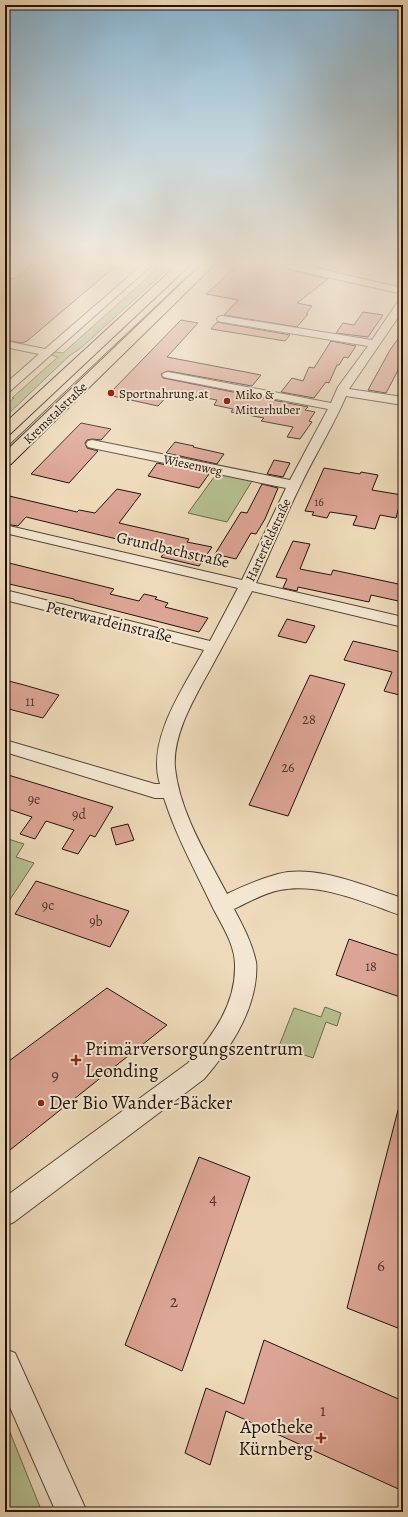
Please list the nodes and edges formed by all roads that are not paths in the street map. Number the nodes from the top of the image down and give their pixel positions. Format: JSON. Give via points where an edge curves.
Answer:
{"nodes":[{"id":1,"x":68,"y":336,"type":"edge"},
{"id":2,"x":108,"y":336,"type":"edge"},
{"id":3,"x":135,"y":336,"type":"edge"},
{"id":4,"x":325,"y":336,"type":"edge"},
{"id":5,"x":381,"y":336,"type":"edge"},
{"id":6,"x":5,"y":344,"type":"edge"},
{"id":7,"x":376,"y":344,"type":"junction"},
{"id":8,"x":48,"y":353,"type":"junction"},
{"id":9,"x":168,"y":375,"type":"dead end"},
{"id":10,"x":5,"y":390,"type":"edge"},
{"id":11,"x":338,"y":399,"type":"junction"},
{"id":12,"x":403,"y":401,"type":"edge"},
{"id":13,"x":5,"y":431,"type":"edge"},
{"id":14,"x":92,"y":444,"type":"dead end"},
{"id":15,"x":5,"y":461,"type":"edge"},
{"id":16,"x":294,"y":485,"type":"junction"},
{"id":17,"x":5,"y":529,"type":"edge"},
{"id":18,"x":247,"y":586,"type":"junction"},
{"id":19,"x":5,"y":596,"type":"edge"},
{"id":20,"x":403,"y":622,"type":"edge"},
{"id":21,"x":214,"y":647,"type":"junction"},
{"id":22,"x":5,"y":746,"type":"edge"},
{"id":23,"x":170,"y":790,"type":"junction"},
{"id":24,"x":222,"y":905,"type":"junction"},
{"id":25,"x":403,"y":907,"type":"edge"},
{"id":26,"x":5,"y":1213,"type":"edge"},
{"id":27,"x":5,"y":1363,"type":"edge"},
{"id":28,"x":72,"y":1512,"type":"edge"}],
"edges":[{"from":1,"to":8,"type":"street"},
{"from":2,"to":13,"type":"main road","name":"Kremstalstraße"},
{"from":3,"to":15,"type":"main road","name":"Kremstalstraße"},
{"from":4,"to":7,"type":"street"},
{"from":5,"to":7,"type":"street","name":"Harterfeldstraße"},
{"from":6,"to":8,"type":"street"},
{"from":7,"to":11,"type":"street","name":"Harterfeldstraße"},
{"from":8,"to":10,"type":"street"},
{"from":9,"to":11,"type":"street"},
{"from":11,"to":12,"type":"street"},
{"from":11,"to":16,"type":"street","name":"Harterfeldstraße"},
{"from":14,"to":16,"type":"street","name":"Wiesenweg"},
{"from":16,"to":18,"type":"street","name":"Harterfeldstraße"},
{"from":17,"to":18,"type":"street","name":"Grundbachstraße"},
{"from":18,"to":20,"type":"street","name":"Grundbachstraße"},
{"from":18,"to":21,"type":"street","name":"Harterfeldstraße"},
{"from":19,"to":21,"type":"street","name":"Peterwardeinstraße"},
{"from":21,"to":23,"type":"street","name":"Harterfeldstraße","via":[[172,729],[167,747],[166,766]]},
{"from":22,"to":23,"type":"street","via":[[155,791]]},
{"from":23,"to":24,"type":"street","name":"Harterfeldstraße","via":[[182,825]]},
{"from":24,"to":25,"type":"street","via":[[279,882],[306,880],[330,884]]},
{"from":24,"to":26,"type":"street","name":"Harterfeldstraße","via":[[240,941],[246,964],[244,986],[234,1020],[213,1052],[196,1071]]},
{"from":27,"to":28,"type":"street"}]}
